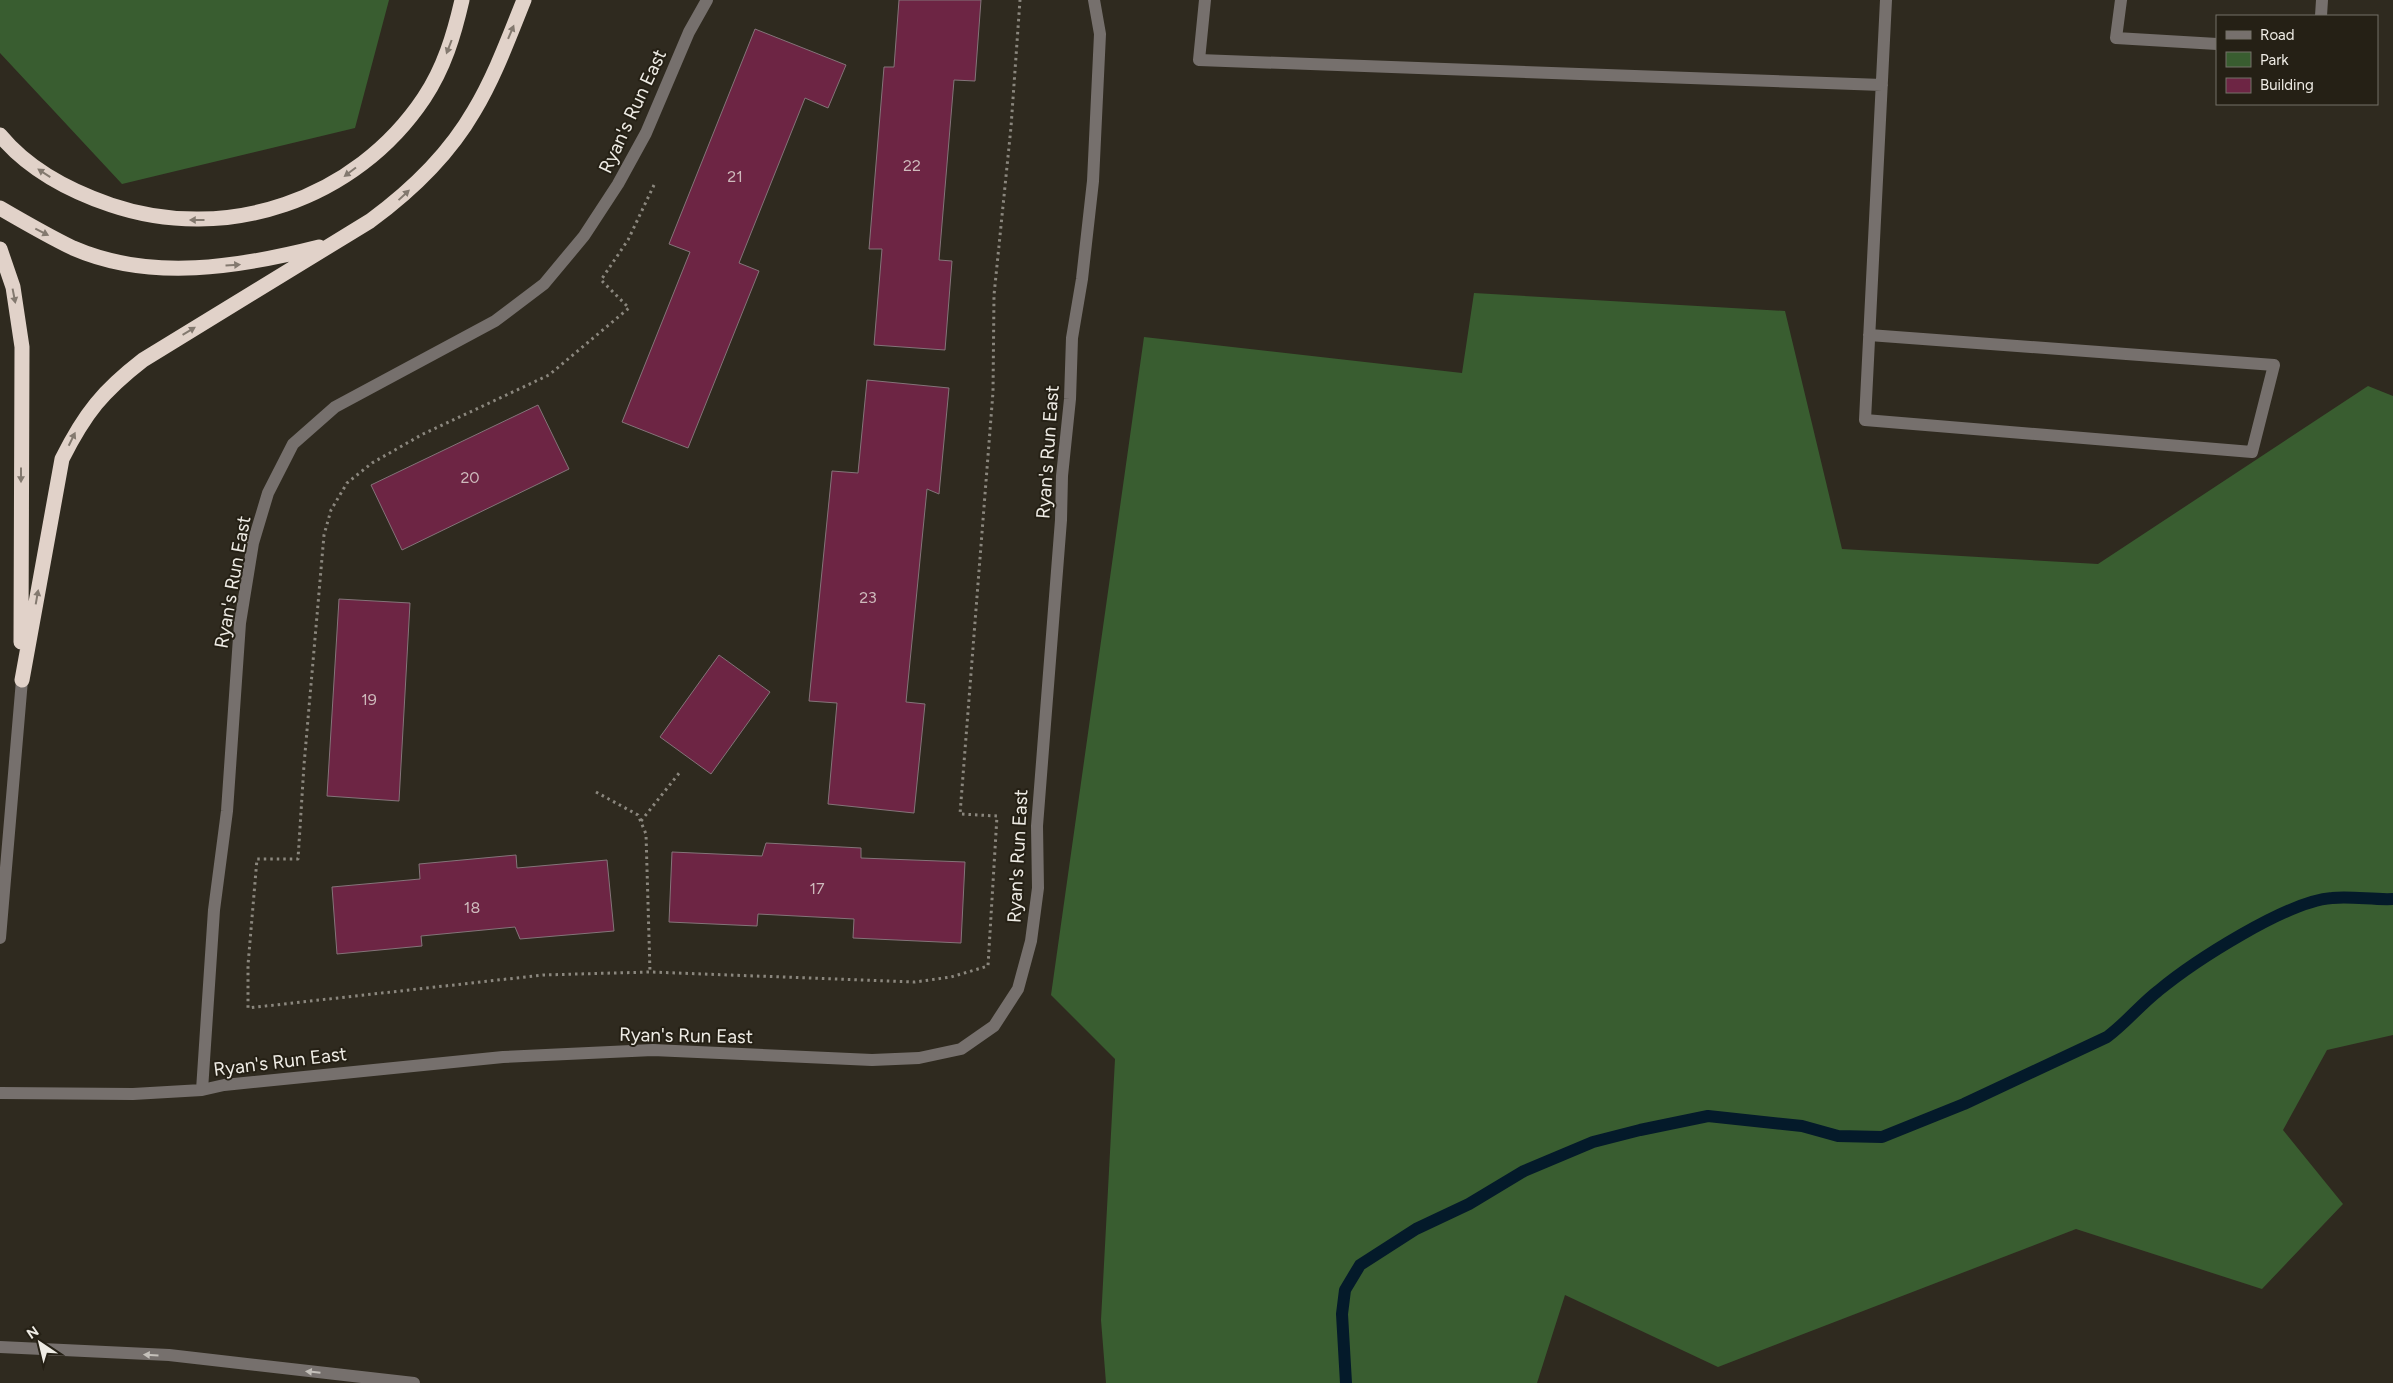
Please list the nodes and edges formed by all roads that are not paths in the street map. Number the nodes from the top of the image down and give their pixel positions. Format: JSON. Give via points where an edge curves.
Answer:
{"nodes":[{"id":1,"x":462,"y":0,"type":"edge"},
{"id":2,"x":524,"y":0,"type":"edge"},
{"id":3,"x":707,"y":0,"type":"edge"},
{"id":4,"x":1094,"y":0,"type":"edge"},
{"id":5,"x":1205,"y":0,"type":"edge"},
{"id":6,"x":1886,"y":0,"type":"edge"},
{"id":7,"x":2121,"y":0,"type":"edge"},
{"id":8,"x":2322,"y":0,"type":"edge"},
{"id":9,"x":2321,"y":15,"type":"edge"},
{"id":10,"x":2216,"y":44,"type":"edge"},
{"id":11,"x":1882,"y":85,"type":"junction"},
{"id":12,"x":0,"y":135,"type":"edge"},
{"id":13,"x":0,"y":208,"type":"edge"},
{"id":14,"x":335,"y":243,"type":"junction"},
{"id":15,"x":0,"y":249,"type":"edge"},
{"id":16,"x":1869,"y":336,"type":"junction"},
{"id":17,"x":22,"y":680,"type":"junction"},
{"id":18,"x":0,"y":938,"type":"edge"},
{"id":19,"x":202,"y":1090,"type":"junction"},
{"id":20,"x":0,"y":1093,"type":"edge"},
{"id":21,"x":0,"y":1347,"type":"edge"},
{"id":22,"x":414,"y":1383,"type":"edge"}],
"edges":[{"from":1,"to":12,"type":"highway","one_way":true,"via":[[442,65],[424,98],[399,130],[372,156],[343,177],[310,195],[271,210],[198,221],[159,218],[124,210],[59,183],[28,162]]},
{"from":14,"to":2,"type":"highway","one_way":true,"via":[[400,199],[452,143],[474,112]]},
{"from":3,"to":19,"type":"street","name":"Ryan's Run East","via":[[689,32],[646,133],[618,184],[584,236],[544,284],[496,321],[335,407],[293,444],[268,493],[253,543],[240,623],[227,811],[214,910]]},
{"from":4,"to":19,"type":"street","name":"Ryan's Run East","via":[[1100,34],[1093,181],[1072,338],[1037,826],[1038,888],[1031,941],[1018,989],[994,1026],[961,1049],[920,1058],[872,1060],[663,1050],[589,1053],[375,1069]]},
{"from":5,"to":11,"type":"street","via":[[1199,60]]},
{"from":6,"to":11,"type":"street"},
{"from":7,"to":10,"type":"street","via":[[2116,38]]},
{"from":8,"to":9,"type":"street"},
{"from":11,"to":16,"type":"street"},
{"from":13,"to":14,"type":"highway","one_way":true,"via":[[75,248],[117,262],[163,268],[247,264]]},
{"from":17,"to":14,"type":"highway","one_way":true,"via":[[62,459],[93,406],[115,382],[143,360]]},
{"from":15,"to":17,"type":"highway","one_way":true,"via":[[13,287],[22,347]]},
{"from":16,"to":16,"type":"street","via":[[1865,420],[2252,452],[2274,366]]},
{"from":17,"to":18,"type":"street"},
{"from":19,"to":20,"type":"street","name":"Ryan's Run East","via":[[133,1094]]},
{"from":22,"to":21,"type":"street","one_way":true,"via":[[169,1356]]}]}
